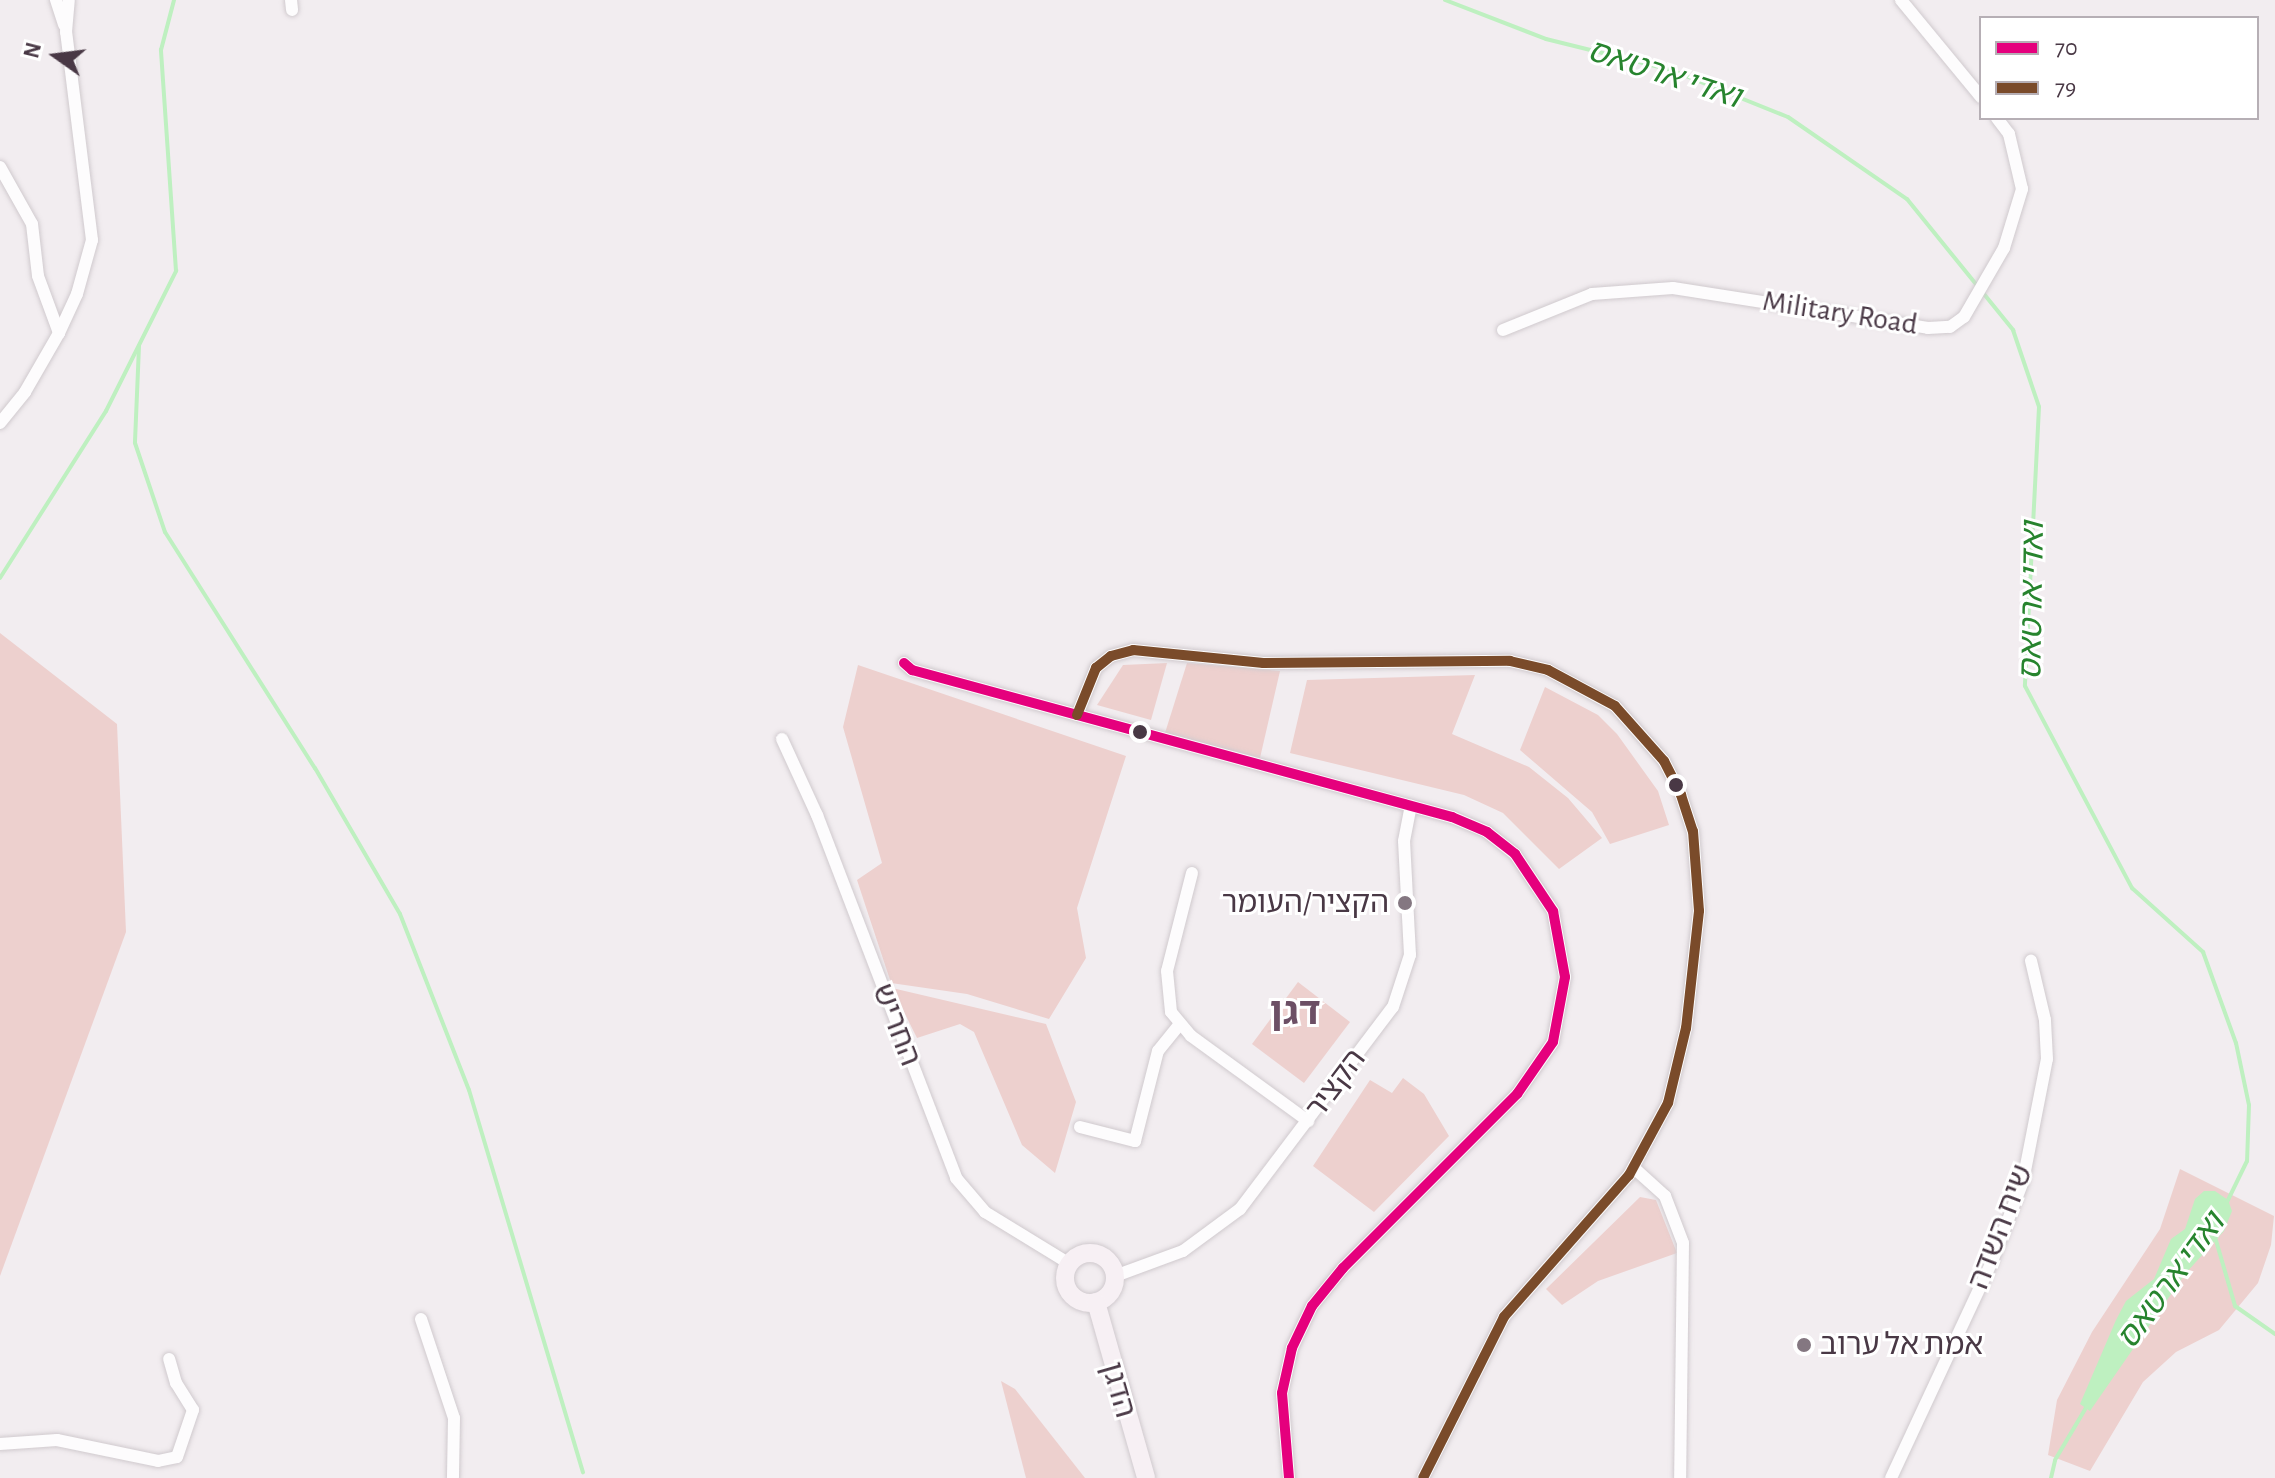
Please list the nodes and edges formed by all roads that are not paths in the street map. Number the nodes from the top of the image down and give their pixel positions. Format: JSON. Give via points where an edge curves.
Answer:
{"nodes":[{"id":1,"x":56,"y":0,"type":"edge"},
{"id":2,"x":69,"y":0,"type":"edge"},
{"id":3,"x":1901,"y":0,"type":"edge"},
{"id":4,"x":66,"y":32,"type":"junction"},
{"id":5,"x":1979,"y":95,"type":"edge"},
{"id":6,"x":1998,"y":120,"type":"edge"},
{"id":7,"x":0,"y":167,"type":"edge"},
{"id":8,"x":1503,"y":330,"type":"dead end"},
{"id":9,"x":59,"y":333,"type":"junction"},
{"id":10,"x":0,"y":423,"type":"edge"},
{"id":11,"x":904,"y":663,"type":"dead end"},
{"id":12,"x":1077,"y":715,"type":"junction"},
{"id":13,"x":782,"y":739,"type":"dead end"},
{"id":14,"x":1411,"y":806,"type":"junction"},
{"id":15,"x":1192,"y":873,"type":"dead end"},
{"id":16,"x":2031,"y":961,"type":"dead end"},
{"id":17,"x":1179,"y":1025,"type":"junction"},
{"id":18,"x":1308,"y":1121,"type":"junction"},
{"id":19,"x":1080,"y":1127,"type":"dead end"},
{"id":20,"x":1634,"y":1168,"type":"junction"},
{"id":21,"x":1070,"y":1264,"type":"junction"},
{"id":22,"x":1115,"y":1276,"type":"junction"},
{"id":23,"x":1096,"y":1302,"type":"junction"},
{"id":24,"x":421,"y":1319,"type":"dead end"},
{"id":25,"x":169,"y":1359,"type":"dead end"},
{"id":26,"x":0,"y":1444,"type":"edge"},
{"id":27,"x":453,"y":1478,"type":"edge"},
{"id":28,"x":1146,"y":1478,"type":"edge"},
{"id":29,"x":1289,"y":1478,"type":"edge"},
{"id":30,"x":1423,"y":1478,"type":"edge"},
{"id":31,"x":1680,"y":1478,"type":"edge"},
{"id":32,"x":1891,"y":1478,"type":"edge"}],
"edges":[{"from":1,"to":4,"type":"street"},
{"from":2,"to":4,"type":"street"},
{"from":3,"to":5,"type":"street"},
{"from":4,"to":9,"type":"street","via":[[92,240]]},
{"from":6,"to":8,"type":"street","name":"Military Road","via":[[2009,134],[2022,189],[2004,248],[1964,317],[1950,327],[1673,288],[1592,294]]},
{"from":7,"to":9,"type":"street","via":[[32,224],[38,276]]},
{"from":9,"to":10,"type":"street"},
{"from":11,"to":12,"type":"street","via":[[912,670]]},
{"from":12,"to":14,"type":"street"},
{"from":12,"to":20,"type":"street","via":[[1096,668],[1111,656],[1133,650],[1281,663],[1510,661],[1548,670],[1615,706],[1657,751],[1681,795],[1699,870],[1681,1056],[1660,1123]]},
{"from":13,"to":21,"type":"street","name":"החריש","via":[[817,815],[952,1170],[985,1212]]},
{"from":14,"to":18,"type":"street","name":"הקציר","via":[[1404,841],[1410,955],[1403,986]]},
{"from":14,"to":29,"type":"street","via":[[1487,832],[1537,881],[1562,943],[1562,1010],[1538,1070],[1312,1306],[1292,1348],[1282,1393]]},
{"from":15,"to":17,"type":"street","via":[[1166,981],[1168,1005]]},
{"from":16,"to":32,"type":"street","name":"שיח השדה","via":[[2045,1020],[2047,1059],[2023,1181],[1995,1256]]},
{"from":17,"to":18,"type":"street"},
{"from":17,"to":19,"type":"street","via":[[1158,1051],[1135,1141]]},
{"from":18,"to":22,"type":"street","name":"הקציר","via":[[1251,1197],[1214,1232],[1167,1259]]},
{"from":20,"to":30,"type":"street","via":[[1509,1309]]},
{"from":20,"to":31,"type":"street","via":[[1665,1196],[1683,1243]]},
{"from":21,"to":22,"type":"street","via":[[1081,1255],[1096,1254],[1109,1262]]},
{"from":21,"to":23,"type":"street","via":[[1066,1280],[1071,1293]]},
{"from":22,"to":23,"type":"street","via":[[1109,1294]]},
{"from":23,"to":28,"type":"street","name":"הדגן"},
{"from":24,"to":27,"type":"street","via":[[454,1418]]},
{"from":25,"to":26,"type":"street","via":[[193,1410],[177,1457],[158,1461],[57,1440]]}]}
